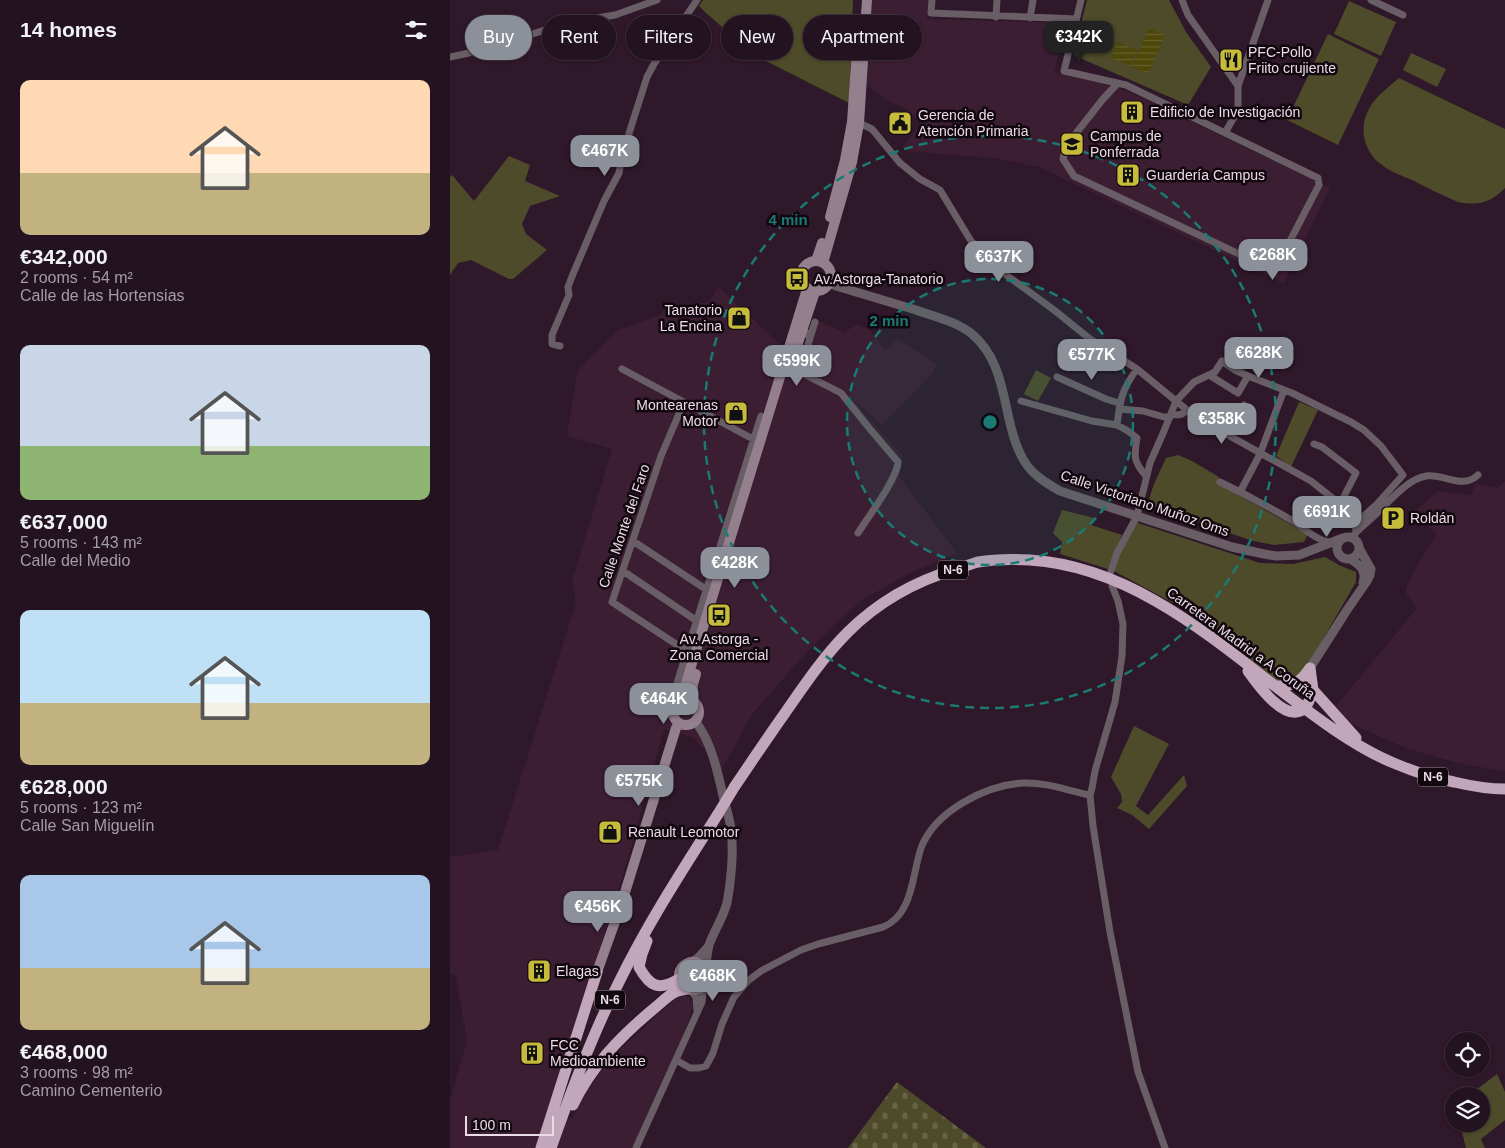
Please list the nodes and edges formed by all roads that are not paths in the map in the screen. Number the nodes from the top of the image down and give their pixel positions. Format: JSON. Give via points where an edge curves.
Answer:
{"nodes":[{"id":1,"x":657,"y":0,"type":"edge"},
{"id":2,"x":697,"y":0,"type":"edge"},
{"id":3,"x":860,"y":0,"type":"edge"},
{"id":4,"x":867,"y":0,"type":"edge"},
{"id":5,"x":932,"y":0,"type":"edge"},
{"id":6,"x":997,"y":0,"type":"edge"},
{"id":7,"x":1033,"y":0,"type":"edge"},
{"id":8,"x":1081,"y":0,"type":"edge"},
{"id":9,"x":1182,"y":0,"type":"edge"},
{"id":10,"x":1268,"y":0,"type":"edge"},
{"id":11,"x":1371,"y":0,"type":"edge"},
{"id":12,"x":1403,"y":15,"type":"dead end"},
{"id":13,"x":996,"y":17,"type":"junction"},
{"id":14,"x":1030,"y":18,"type":"junction"},
{"id":15,"x":1076,"y":19,"type":"junction"},
{"id":16,"x":450,"y":57,"type":"edge"},
{"id":17,"x":1118,"y":84,"type":"junction"},
{"id":18,"x":1238,"y":86,"type":"junction"},
{"id":19,"x":855,"y":122,"type":"junction"},
{"id":20,"x":1225,"y":133,"type":"junction"},
{"id":21,"x":820,"y":262,"type":"junction"},
{"id":22,"x":830,"y":283,"type":"junction"},
{"id":23,"x":811,"y":290,"type":"junction"},
{"id":24,"x":815,"y":322,"type":"dead end"},
{"id":25,"x":803,"y":328,"type":"junction"},
{"id":26,"x":810,"y":338,"type":"junction"},
{"id":27,"x":560,"y":346,"type":"dead end"},
{"id":28,"x":804,"y":360,"type":"junction"},
{"id":29,"x":793,"y":368,"type":"junction"},
{"id":30,"x":622,"y":369,"type":"dead end"},
{"id":31,"x":1137,"y":369,"type":"junction"},
{"id":32,"x":806,"y":374,"type":"junction"},
{"id":33,"x":1209,"y":375,"type":"junction"},
{"id":34,"x":1248,"y":376,"type":"junction"},
{"id":35,"x":1057,"y":377,"type":"dead end"},
{"id":36,"x":1284,"y":390,"type":"junction"},
{"id":37,"x":1021,"y":401,"type":"dead end"},
{"id":38,"x":1176,"y":401,"type":"junction"},
{"id":39,"x":684,"y":402,"type":"junction"},
{"id":40,"x":1244,"y":405,"type":"dead end"},
{"id":41,"x":1119,"y":406,"type":"junction"},
{"id":42,"x":1186,"y":410,"type":"junction"},
{"id":43,"x":1170,"y":415,"type":"junction"},
{"id":44,"x":761,"y":416,"type":"dead end"},
{"id":45,"x":1117,"y":425,"type":"junction"},
{"id":46,"x":1228,"y":435,"type":"junction"},
{"id":47,"x":753,"y":439,"type":"junction"},
{"id":48,"x":1314,"y":444,"type":"dead end"},
{"id":49,"x":1260,"y":454,"type":"junction"},
{"id":50,"x":1478,"y":475,"type":"dead end"},
{"id":51,"x":1146,"y":476,"type":"junction"},
{"id":52,"x":1220,"y":482,"type":"dead end"},
{"id":53,"x":1240,"y":492,"type":"junction"},
{"id":54,"x":1340,"y":504,"type":"junction"},
{"id":55,"x":1137,"y":516,"type":"junction"},
{"id":56,"x":1355,"y":524,"type":"junction"},
{"id":57,"x":858,"y":533,"type":"dead end"},
{"id":58,"x":1315,"y":536,"type":"junction"},
{"id":59,"x":1350,"y":536,"type":"junction"},
{"id":60,"x":633,"y":541,"type":"junction"},
{"id":61,"x":1322,"y":547,"type":"junction"},
{"id":62,"x":1359,"y":548,"type":"junction"},
{"id":63,"x":1338,"y":553,"type":"junction"},
{"id":64,"x":1350,"y":559,"type":"junction"},
{"id":65,"x":623,"y":571,"type":"junction"},
{"id":66,"x":1111,"y":571,"type":"dead end"},
{"id":67,"x":1112,"y":586,"type":"dead end"},
{"id":68,"x":1362,"y":588,"type":"junction"},
{"id":69,"x":707,"y":590,"type":"junction"},
{"id":70,"x":697,"y":621,"type":"junction"},
{"id":71,"x":688,"y":652,"type":"junction"},
{"id":72,"x":1240,"y":659,"type":"junction"},
{"id":73,"x":1310,"y":668,"type":"junction"},
{"id":74,"x":1302,"y":679,"type":"junction"},
{"id":75,"x":1276,"y":686,"type":"junction"},
{"id":76,"x":1313,"y":690,"type":"junction"},
{"id":77,"x":687,"y":699,"type":"junction"},
{"id":78,"x":1294,"y":701,"type":"junction"},
{"id":79,"x":674,"y":707,"type":"junction"},
{"id":80,"x":1304,"y":708,"type":"junction"},
{"id":81,"x":695,"y":721,"type":"junction"},
{"id":82,"x":679,"y":723,"type":"junction"},
{"id":83,"x":1365,"y":748,"type":"junction"},
{"id":84,"x":1505,"y":788,"type":"edge"},
{"id":85,"x":1090,"y":795,"type":"junction"},
{"id":86,"x":687,"y":861,"type":"junction"},
{"id":87,"x":710,"y":945,"type":"junction"},
{"id":88,"x":691,"y":963,"type":"junction"},
{"id":89,"x":597,"y":972,"type":"joint"},
{"id":90,"x":706,"y":972,"type":"junction"},
{"id":91,"x":679,"y":979,"type":"junction"},
{"id":92,"x":704,"y":984,"type":"junction"},
{"id":93,"x":688,"y":989,"type":"junction"},
{"id":94,"x":696,"y":1013,"type":"junction"},
{"id":95,"x":676,"y":1060,"type":"junction"},
{"id":96,"x":540,"y":1148,"type":"edge"},
{"id":97,"x":553,"y":1148,"type":"edge"},
{"id":98,"x":636,"y":1148,"type":"edge"},
{"id":99,"x":1165,"y":1148,"type":"edge"}],
"edges":[{"from":1,"to":16,"type":"street","via":[[615,15],[562,24],[515,40],[498,40],[469,54]]},
{"from":2,"to":27,"type":"street","via":[[647,77],[619,173],[573,274],[569,295],[552,335],[552,344]]},
{"from":3,"to":19,"type":"main road"},
{"from":4,"to":19,"type":"main road"},
{"from":5,"to":13,"type":"street","via":[[931,14]]},
{"from":6,"to":13,"type":"street"},
{"from":7,"to":14,"type":"street"},
{"from":8,"to":15,"type":"street"},
{"from":9,"to":18,"type":"street","via":[[1188,15]]},
{"from":10,"to":18,"type":"street"},
{"from":11,"to":12,"type":"street"},
{"from":13,"to":14,"type":"street"},
{"from":14,"to":15,"type":"street"},
{"from":15,"to":17,"type":"street","via":[[1064,71]]},
{"from":17,"to":20,"type":"street"},
{"from":17,"to":20,"type":"street","via":[[1066,146],[1064,159],[1074,176],[1273,270],[1319,185],[1318,178]]},
{"from":18,"to":20,"type":"street","via":[[1238,110]]},
{"from":19,"to":21,"type":"main road","via":[[848,179]]},
{"from":19,"to":31,"type":"street","via":[[872,129],[900,163],[940,190],[971,241],[1005,274],[1090,340]]},
{"from":21,"to":22,"type":"main road","via":[[830,271]]},
{"from":21,"to":23,"type":"main road","via":[[808,263],[801,273],[802,282]]},
{"from":22,"to":23,"type":"main road","via":[[822,290]]},
{"from":22,"to":55,"type":"street","name":"Calle Victoriano Muñoz Oms","via":[[952,322],[972,334],[992,358],[1016,445],[1034,474],[1060,491]]},
{"from":23,"to":25,"type":"main road"},
{"from":23,"to":77,"type":"main road"},
{"from":24,"to":26,"type":"street"},
{"from":25,"to":26,"type":"street"},
{"from":25,"to":29,"type":"main road"},
{"from":26,"to":28,"type":"street"},
{"from":28,"to":29,"type":"street","via":[[799,368]]},
{"from":28,"to":32,"type":"street"},
{"from":29,"to":32,"type":"street"},
{"from":29,"to":77,"type":"main road"},
{"from":30,"to":39,"type":"street"},
{"from":31,"to":38,"type":"street"},
{"from":31,"to":41,"type":"street","via":[[1126,383]]},
{"from":32,"to":57,"type":"street","via":[[841,393],[898,462],[893,478]]},
{"from":33,"to":34,"type":"street","via":[[1222,361]]},
{"from":33,"to":34,"type":"street","via":[[1238,393]]},
{"from":33,"to":38,"type":"street","via":[[1194,382]]},
{"from":34,"to":36,"type":"street"},
{"from":35,"to":41,"type":"street"},
{"from":36,"to":49,"type":"street"},
{"from":36,"to":56,"type":"street","via":[[1364,430],[1403,475]]},
{"from":37,"to":45,"type":"street"},
{"from":38,"to":42,"type":"street"},
{"from":38,"to":43,"type":"street"},
{"from":39,"to":47,"type":"street"},
{"from":39,"to":60,"type":"street","name":"Calle Monte del Faro","via":[[661,456]]},
{"from":40,"to":46,"type":"street"},
{"from":41,"to":43,"type":"street","via":[[1164,417]]},
{"from":41,"to":45,"type":"street"},
{"from":42,"to":43,"type":"street","via":[[1183,414]]},
{"from":42,"to":46,"type":"street"},
{"from":43,"to":51,"type":"street"},
{"from":44,"to":47,"type":"street"},
{"from":45,"to":51,"type":"street","via":[[1137,438],[1134,457]]},
{"from":46,"to":49,"type":"street"},
{"from":47,"to":69,"type":"street"},
{"from":48,"to":54,"type":"street","via":[[1356,474]]},
{"from":49,"to":53,"type":"street"},
{"from":49,"to":54,"type":"street","via":[[1310,481]]},
{"from":50,"to":59,"type":"street","via":[[1462,482],[1432,475],[1419,478]]},
{"from":51,"to":55,"type":"street"},
{"from":52,"to":53,"type":"street"},
{"from":53,"to":58,"type":"street"},
{"from":54,"to":56,"type":"street"},
{"from":55,"to":61,"type":"street","name":"Calle Victoriano Muñoz Oms","via":[[1257,553],[1289,556]]},
{"from":55,"to":66,"type":"street"},
{"from":56,"to":59,"type":"street"},
{"from":58,"to":61,"type":"street","via":[[1316,546]]},
{"from":58,"to":61,"type":"street","via":[[1325,542]]},
{"from":59,"to":61,"type":"street","name":"Calle Victoriano Muñoz Oms"},
{"from":59,"to":62,"type":"street"},
{"from":59,"to":63,"type":"street","via":[[1340,541]]},
{"from":60,"to":65,"type":"street","name":"Calle Monte del Faro"},
{"from":60,"to":69,"type":"street"},
{"from":61,"to":63,"type":"street"},
{"from":62,"to":64,"type":"street"},
{"from":62,"to":68,"type":"street","via":[[1371,569]]},
{"from":63,"to":64,"type":"street","via":[[1344,559]]},
{"from":64,"to":68,"type":"street","via":[[1365,572]]},
{"from":65,"to":70,"type":"street"},
{"from":65,"to":71,"type":"street","name":"Calle Monte del Faro","via":[[612,602]]},
{"from":67,"to":85,"type":"street","via":[[1123,624],[1122,656],[1116,702]]},
{"from":68,"to":73,"type":"street"},
{"from":69,"to":70,"type":"street"},
{"from":70,"to":71,"type":"street"},
{"from":71,"to":79,"type":"street","via":[[673,697]]},
{"from":72,"to":75,"type":"highway","name":"Carretera Madrid a A Coruña","number":"N-6"},
{"from":72,"to":80,"type":"highway","via":[[1281,708],[1291,713]]},
{"from":72,"to":86,"type":"highway","name":"Carretera Madrid a A Coruña","number":"N-6","bridge":true,"via":[[1153,598],[1079,567],[1013,559],[979,562],[934,575],[886,600],[849,631],[817,667]]},
{"from":73,"to":74,"type":"highway"},
{"from":73,"to":76,"type":"highway"},
{"from":74,"to":75,"type":"highway","via":[[1291,685]]},
{"from":74,"to":78,"type":"highway"},
{"from":75,"to":78,"type":"highway","name":"Carretera Madrid a A Coruña","number":"N-6"},
{"from":76,"to":80,"type":"highway"},
{"from":76,"to":83,"type":"highway"},
{"from":77,"to":79,"type":"main road","via":[[677,702]]},
{"from":77,"to":81,"type":"main road","via":[[699,708]]},
{"from":78,"to":80,"type":"highway","name":"Carretera Madrid a A Coruña","number":"N-6"},
{"from":79,"to":82,"type":"main road","via":[[674,716]]},
{"from":80,"to":83,"type":"highway","name":"Carretera Madrid a A Coruña","number":"N-6"},
{"from":81,"to":82,"type":"main road"},
{"from":81,"to":87,"type":"street","via":[[707,741],[731,830],[731,884]]},
{"from":82,"to":89,"type":"main road"},
{"from":83,"to":84,"type":"highway","name":"Carretera Madrid a A Coruña","number":"N-6","via":[[1394,764],[1429,777],[1473,786]]},
{"from":85,"to":95,"type":"street","via":[[1024,783],[996,788],[952,808],[925,839],[904,908],[892,923],[801,950],[760,971],[734,997],[706,1066],[690,1068]]},
{"from":85,"to":99,"type":"street","via":[[1110,932],[1138,1072]]},
{"from":86,"to":91,"type":"highway","number":"N-6","via":[[642,954],[639,967],[646,979],[657,986],[669,985]]},
{"from":86,"to":97,"type":"highway","name":"Carretera Madrid a A Coruña","number":"N-6","via":[[618,982],[584,1059]]},
{"from":87,"to":88,"type":"street"},
{"from":87,"to":90,"type":"street"},
{"from":88,"to":90,"type":"main road","via":[[698,964]]},
{"from":88,"to":91,"type":"main road","via":[[680,970]]},
{"from":89,"to":96,"type":"highway"},
{"from":90,"to":92,"type":"main road"},
{"from":91,"to":93,"type":"main road"},
{"from":92,"to":93,"type":"main road","via":[[700,988]]},
{"from":92,"to":94,"type":"street","via":[[702,1002]]},
{"from":93,"to":94,"type":"street","via":[[696,997]]},
{"from":93,"to":97,"type":"highway","via":[[675,992],[605,1054],[581,1089]]},
{"from":94,"to":95,"type":"street"},
{"from":95,"to":98,"type":"street"}]}
